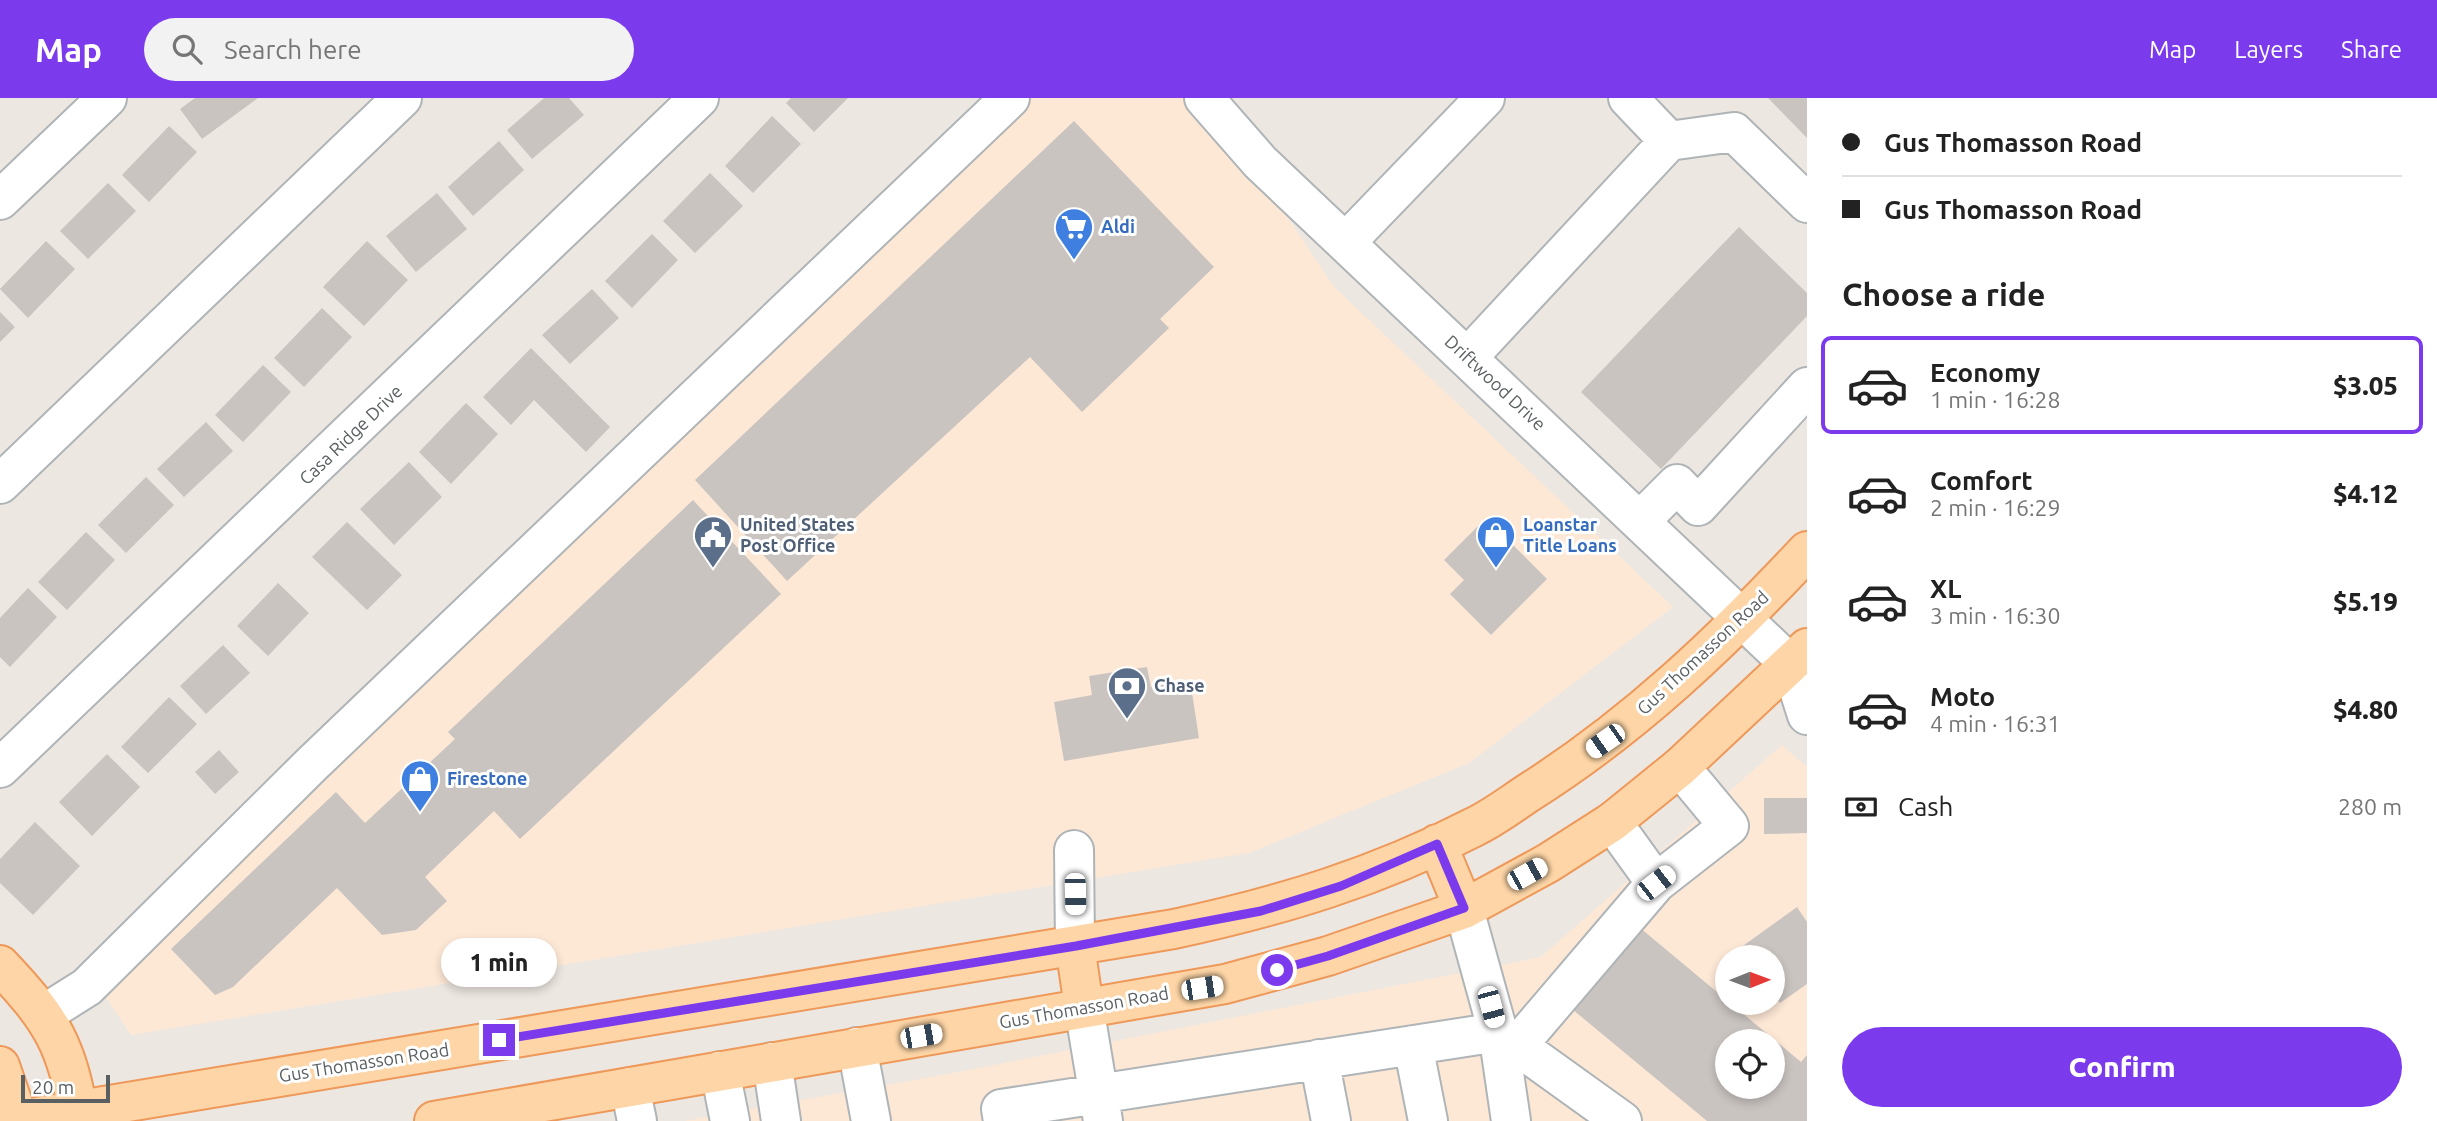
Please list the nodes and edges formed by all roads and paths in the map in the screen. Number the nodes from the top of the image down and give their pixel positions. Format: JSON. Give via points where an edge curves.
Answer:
{"nodes":[{"id":1,"x":107,"y":98,"type":"edge"},
{"id":2,"x":402,"y":98,"type":"edge"},
{"id":3,"x":699,"y":98,"type":"edge"},
{"id":4,"x":1010,"y":98,"type":"edge"},
{"id":5,"x":1204,"y":98,"type":"edge"},
{"id":6,"x":1485,"y":98,"type":"edge"},
{"id":7,"x":1628,"y":98,"type":"edge"},
{"id":8,"x":1669,"y":141,"type":"junction"},
{"id":9,"x":0,"y":200,"type":"edge"},
{"id":10,"x":1807,"y":203,"type":"edge"},
{"id":11,"x":1346,"y":242,"type":"junction"},
{"id":12,"x":1468,"y":357,"type":"junction"},
{"id":13,"x":1807,"y":387,"type":"edge"},
{"id":14,"x":0,"y":484,"type":"edge"},
{"id":15,"x":1641,"y":520,"type":"junction"},
{"id":16,"x":1807,"y":551,"type":"edge"},
{"id":17,"x":1744,"y":618,"type":"junction"},
{"id":18,"x":1802,"y":661,"type":"edge"},
{"id":19,"x":1807,"y":715,"type":"edge"},
{"id":20,"x":1679,"y":767,"type":"junction"},
{"id":21,"x":0,"y":768,"type":"edge"},
{"id":22,"x":1612,"y":822,"type":"junction"},
{"id":23,"x":1437,"y":844,"type":"junction"},
{"id":24,"x":1074,"y":850,"type":"dead end"},
{"id":25,"x":1656,"y":883,"type":"junction"},
{"id":26,"x":1464,"y":908,"type":"junction"},
{"id":27,"x":1076,"y":946,"type":"junction"},
{"id":28,"x":0,"y":965,"type":"edge"},
{"id":29,"x":1084,"y":1007,"type":"junction"},
{"id":30,"x":44,"y":1014,"type":"junction"},
{"id":31,"x":1507,"y":1039,"type":"junction"},
{"id":32,"x":1413,"y":1045,"type":"junction"},
{"id":33,"x":857,"y":1047,"type":"junction"},
{"id":34,"x":1319,"y":1059,"type":"junction"},
{"id":35,"x":772,"y":1062,"type":"junction"},
{"id":36,"x":0,"y":1066,"type":"edge"},
{"id":37,"x":720,"y":1071,"type":"junction"},
{"id":38,"x":634,"y":1104,"type":"edge"},
{"id":39,"x":1100,"y":1107,"type":"edge"},
{"id":40,"x":79,"y":1115,"type":"edge"},
{"id":41,"x":1606,"y":1115,"type":"edge"},
{"id":42,"x":17,"y":1121,"type":"edge"},
{"id":43,"x":435,"y":1121,"type":"edge"},
{"id":44,"x":730,"y":1121,"type":"edge"},
{"id":45,"x":781,"y":1121,"type":"edge"},
{"id":46,"x":871,"y":1121,"type":"edge"},
{"id":47,"x":1003,"y":1121,"type":"edge"},
{"id":48,"x":1331,"y":1121,"type":"edge"},
{"id":49,"x":1428,"y":1121,"type":"edge"},
{"id":50,"x":1511,"y":1121,"type":"edge"}],
"edges":[{"from":1,"to":9,"type":"street"},
{"from":2,"to":14,"type":"street"},
{"from":3,"to":21,"type":"street","name":"Casa Ridge Drive"},
{"from":4,"to":30,"type":"street","via":[[312,764],[86,987]]},
{"from":5,"to":11,"type":"street","name":"Driftwood Drive","via":[[1260,162]]},
{"from":6,"to":11,"type":"street"},
{"from":7,"to":8,"type":"street"},
{"from":8,"to":10,"type":"street","via":[[1734,132]]},
{"from":8,"to":12,"type":"street"},
{"from":11,"to":12,"type":"street","name":"Driftwood Drive"},
{"from":12,"to":15,"type":"street","name":"Driftwood Drive"},
{"from":13,"to":15,"type":"street","via":[[1698,506],[1677,484]]},
{"from":15,"to":17,"type":"street","name":"Driftwood Drive"},
{"from":16,"to":17,"type":"main road","name":"Gus Thomasson Road"},
{"from":17,"to":18,"type":"street","name":"Driftwood Drive"},
{"from":17,"to":23,"type":"main road","name":"Gus Thomasson Road","via":[[1676,683],[1605,741],[1475,827]]},
{"from":18,"to":19,"type":"street","name":"Driftwood Drive"},
{"from":18,"to":20,"type":"main road","name":"Gus Thomasson Road"},
{"from":20,"to":22,"type":"main road","name":"Gus Thomasson Road"},
{"from":20,"to":25,"type":"street","via":[[1729,826]]},
{"from":22,"to":25,"type":"street"},
{"from":22,"to":26,"type":"main road","name":"Gus Thomasson Road"},
{"from":23,"to":26,"type":"main road"},
{"from":23,"to":27,"type":"main road","name":"Gus Thomasson Road","via":[[1341,886],[1261,911]]},
{"from":24,"to":27,"type":"street"},
{"from":25,"to":31,"type":"street"},
{"from":26,"to":29,"type":"main road","name":"Gus Thomasson Road","via":[[1328,956],[1225,984]]},
{"from":26,"to":31,"type":"street"},
{"from":27,"to":29,"type":"main road"},
{"from":27,"to":40,"type":"main road","name":"Gus Thomasson Road"},
{"from":28,"to":30,"type":"main road"},
{"from":29,"to":33,"type":"main road","name":"Gus Thomasson Road"},
{"from":29,"to":39,"type":"street"},
{"from":30,"to":40,"type":"main road","via":[[69,1066]]},
{"from":31,"to":32,"type":"street"},
{"from":31,"to":41,"type":"street"},
{"from":31,"to":50,"type":"street"},
{"from":32,"to":34,"type":"street"},
{"from":32,"to":49,"type":"street"},
{"from":33,"to":35,"type":"main road","name":"Gus Thomasson Road"},
{"from":33,"to":46,"type":"street"},
{"from":34,"to":39,"type":"street"},
{"from":34,"to":48,"type":"street"},
{"from":35,"to":37,"type":"main road","name":"Gus Thomasson Road"},
{"from":35,"to":45,"type":"street"},
{"from":36,"to":42,"type":"main road"},
{"from":37,"to":38,"type":"main road","name":"Gus Thomasson Road"},
{"from":37,"to":44,"type":"street"},
{"from":38,"to":43,"type":"main road","name":"Gus Thomasson Road"},
{"from":39,"to":47,"type":"street","via":[[1001,1109]]},
{"from":40,"to":42,"type":"main road","name":"Gus Thomasson Road"}]}
